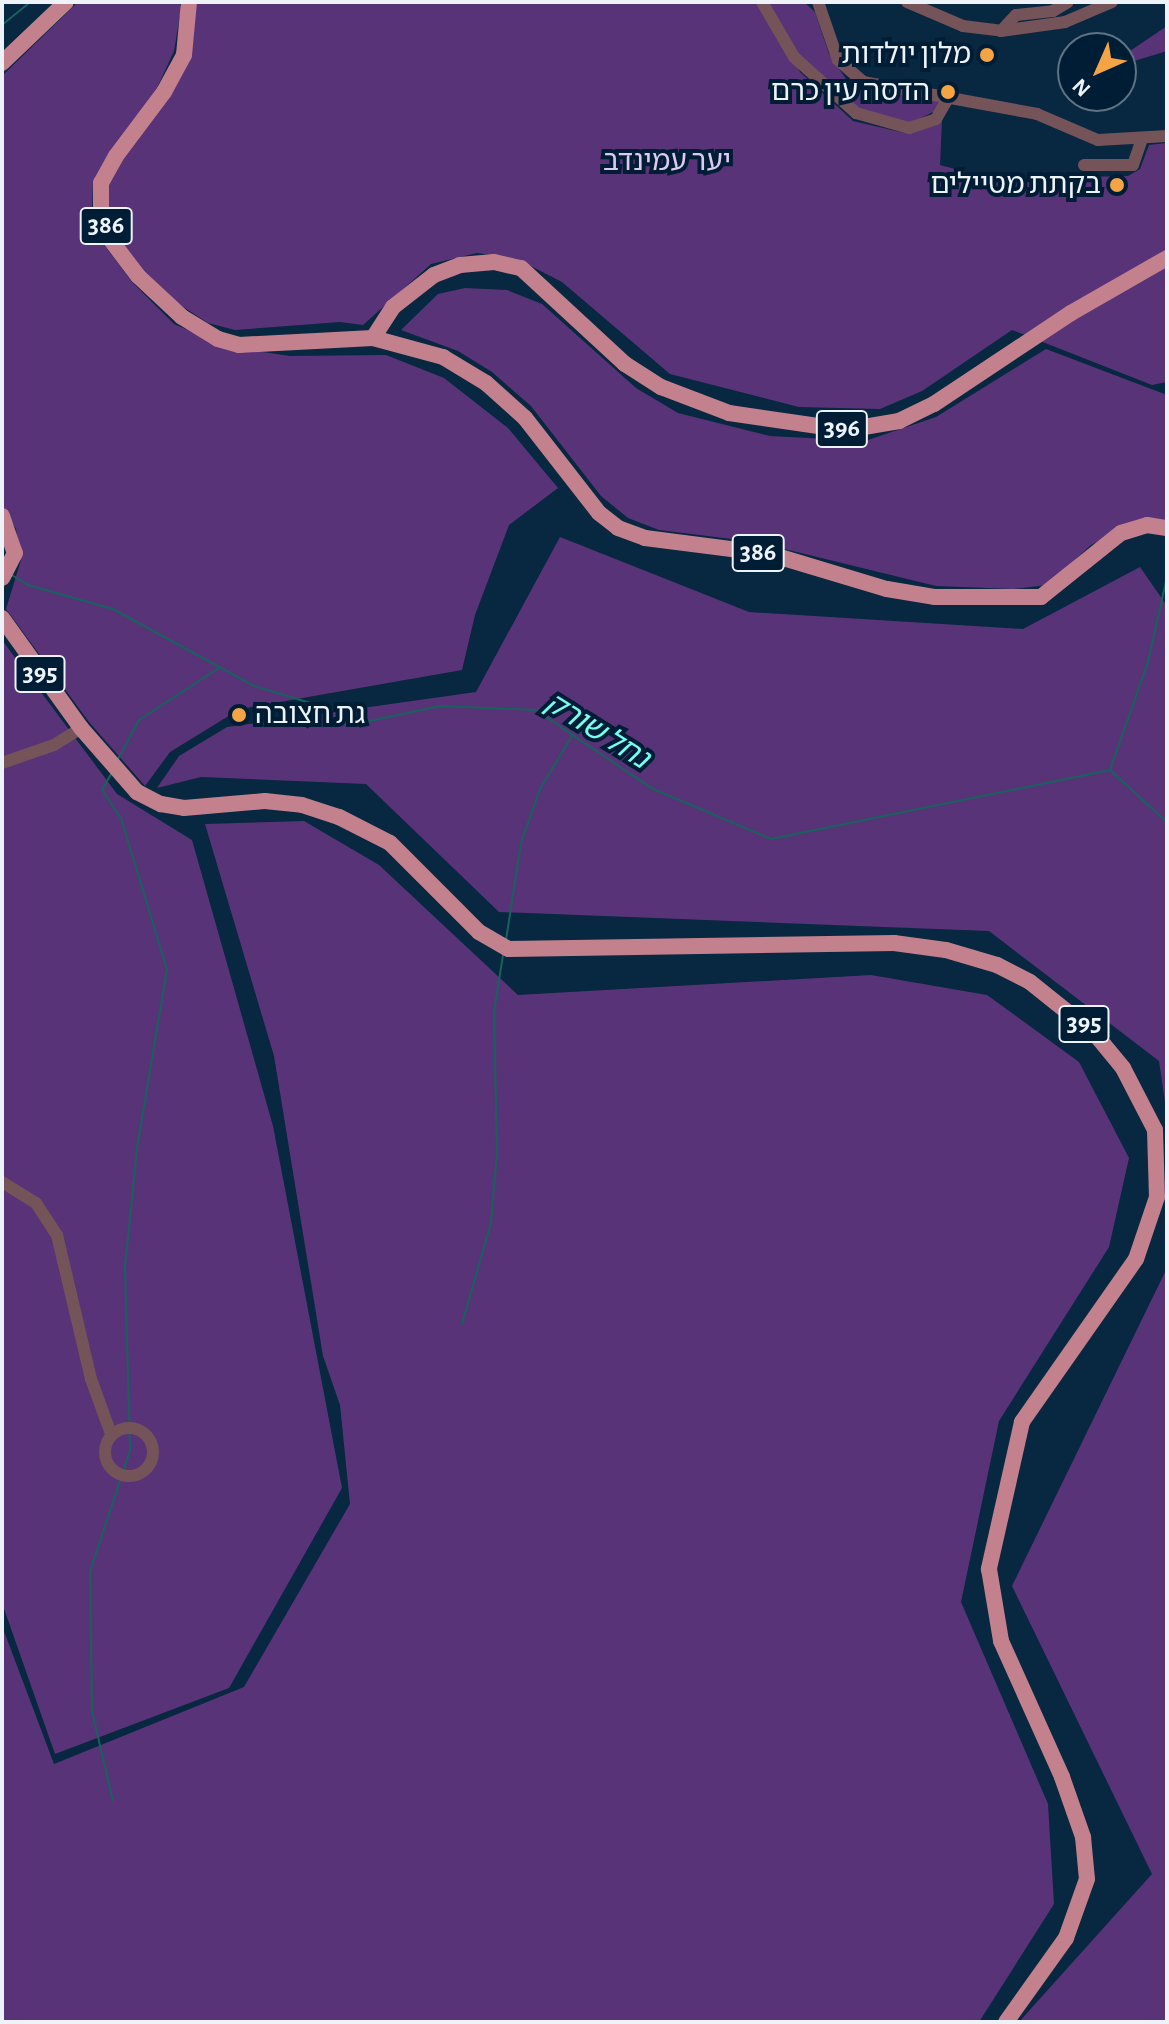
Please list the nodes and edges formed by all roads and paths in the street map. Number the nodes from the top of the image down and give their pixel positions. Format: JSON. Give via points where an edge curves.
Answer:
{"nodes":[{"id":1,"x":66,"y":2,"type":"edge"},
{"id":2,"x":189,"y":2,"type":"edge"},
{"id":3,"x":762,"y":2,"type":"edge"},
{"id":4,"x":818,"y":2,"type":"edge"},
{"id":5,"x":907,"y":2,"type":"edge"},
{"id":6,"x":1068,"y":2,"type":"edge"},
{"id":7,"x":1112,"y":2,"type":"edge"},
{"id":8,"x":1001,"y":31,"type":"junction"},
{"id":9,"x":2,"y":63,"type":"edge"},
{"id":10,"x":948,"y":98,"type":"junction"},
{"id":11,"x":1167,"y":136,"type":"edge"},
{"id":12,"x":1142,"y":139,"type":"junction"},
{"id":13,"x":1084,"y":165,"type":"dead end"},
{"id":14,"x":1167,"y":258,"type":"edge"},
{"id":15,"x":521,"y":268,"type":"junction"},
{"id":16,"x":393,"y":307,"type":"junction"},
{"id":17,"x":336,"y":337,"type":"junction"},
{"id":18,"x":373,"y":338,"type":"junction"},
{"id":19,"x":2,"y":516,"type":"edge"},
{"id":20,"x":1167,"y":528,"type":"edge"},
{"id":21,"x":2,"y":578,"type":"edge"},
{"id":22,"x":2,"y":618,"type":"edge"},
{"id":23,"x":81,"y":728,"type":"junction"},
{"id":24,"x":2,"y":763,"type":"edge"},
{"id":25,"x":2,"y":1182,"type":"edge"},
{"id":26,"x":111,"y":1434,"type":"junction"},
{"id":27,"x":1006,"y":2022,"type":"edge"}],
"edges":[{"from":1,"to":9,"type":"main road"},
{"from":2,"to":17,"type":"main road","number":"386","via":[[187,42],[177,69],[101,183],[110,239],[165,302],[218,339],[239,345]]},
{"from":3,"to":10,"type":"street","via":[[794,57],[856,113],[909,128],[936,119]]},
{"from":4,"to":10,"type":"street","via":[[831,47],[849,73],[870,84]]},
{"from":5,"to":8,"type":"street","via":[[963,26]]},
{"from":6,"to":8,"type":"street","via":[[1053,11],[1016,15]]},
{"from":7,"to":8,"type":"street","via":[[1065,22]]},
{"from":10,"to":12,"type":"street","via":[[1037,114],[1098,140]]},
{"from":11,"to":12,"type":"street"},
{"from":12,"to":13,"type":"street","via":[[1133,165]]},
{"from":14,"to":15,"type":"main road","number":"396","via":[[1071,313],[934,404],[899,421],[846,430],[729,413],[661,387],[625,364]]},
{"from":15,"to":16,"type":"main road","via":[[494,262],[460,265],[434,275]]},
{"from":15,"to":18,"type":"main road","via":[[444,277]]},
{"from":16,"to":17,"type":"main road"},
{"from":16,"to":18,"type":"main road"},
{"from":17,"to":18,"type":"main road","number":"386"},
{"from":18,"to":20,"type":"main road","number":"386","via":[[443,357],[486,383],[525,418],[599,513],[645,538],[770,554],[899,591],[1018,600],[1041,597],[1066,582],[1121,533],[1147,525]]},
{"from":19,"to":21,"type":"main road","via":[[11,532],[14,560]]},
{"from":22,"to":23,"type":"main road","number":"395"},
{"from":23,"to":24,"type":"street","via":[[54,745]]},
{"from":23,"to":27,"type":"main road","number":"395","via":[[117,774],[161,804],[302,805],[367,829],[411,862],[479,932],[509,949],[894,943],[946,950],[997,965],[1030,982],[1095,1034],[1123,1068],[1155,1130],[1157,1197],[1136,1259],[1022,1422],[989,1569],[1001,1641],[1066,1788],[1083,1837],[1087,1879],[1066,1938]]},
{"from":25,"to":26,"type":"street","via":[[36,1203],[57,1235],[87,1366]]},
{"from":26,"to":26,"type":"street","via":[[104,1449],[108,1465],[121,1475],[145,1471],[153,1457],[147,1434],[133,1427]]}]}
